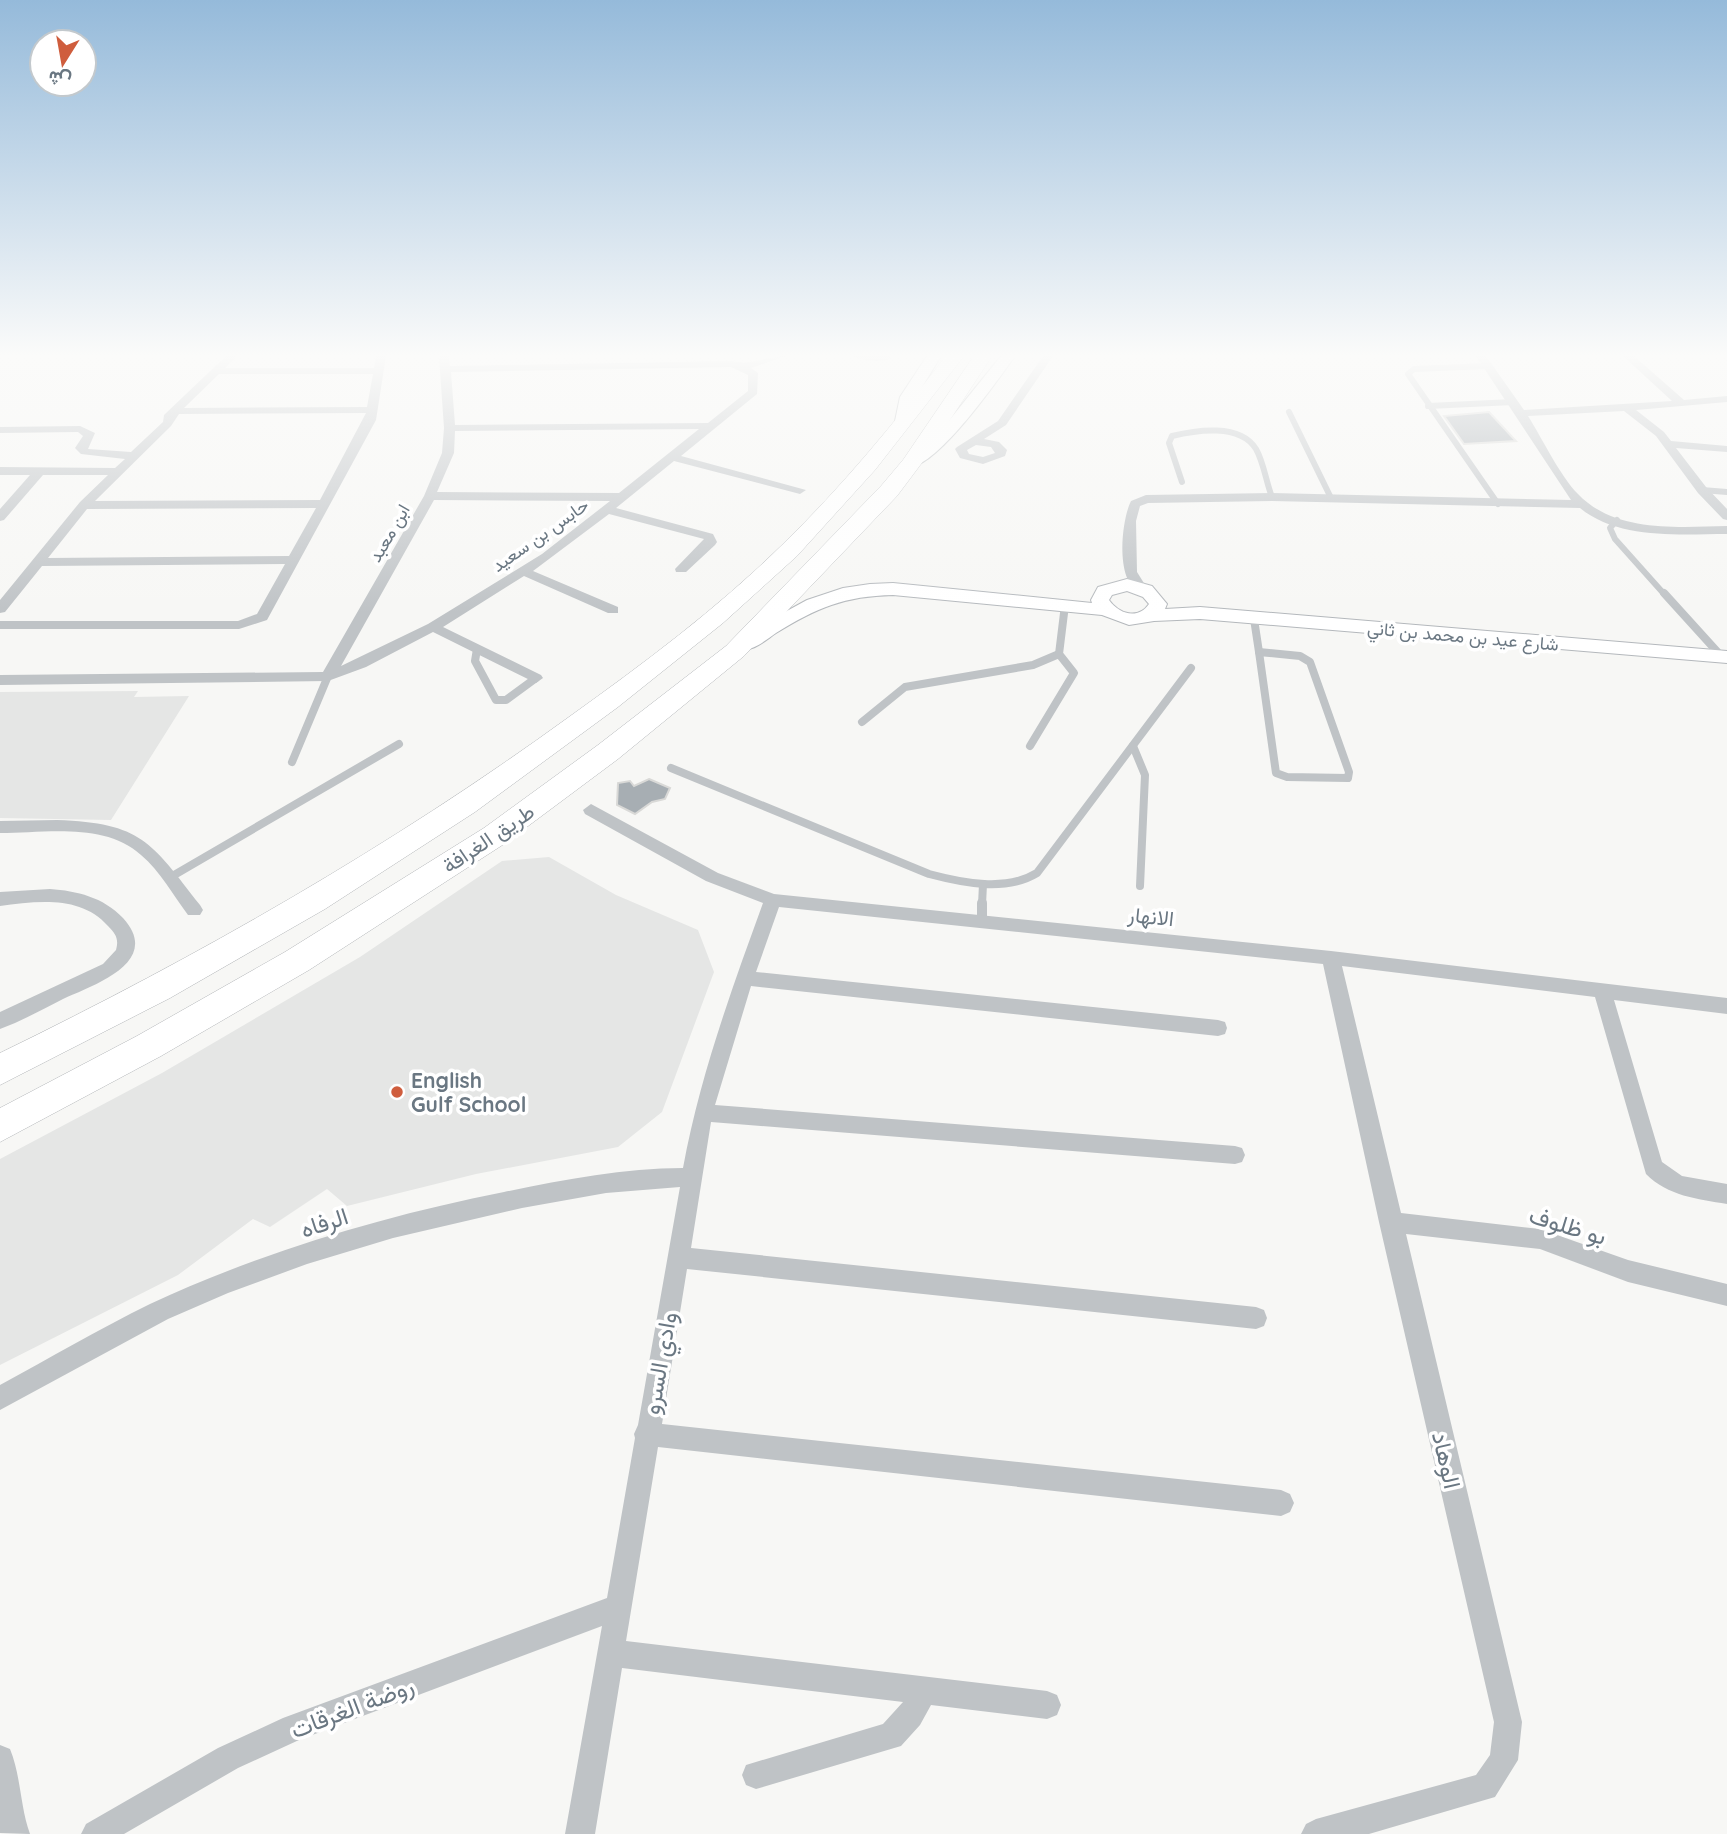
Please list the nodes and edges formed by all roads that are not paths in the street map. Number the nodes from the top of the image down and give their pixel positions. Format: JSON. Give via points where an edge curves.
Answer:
{"nodes":[{"id":1,"x":84,"y":442,"type":"edge"},
{"id":2,"x":146,"y":442,"type":"edge"},
{"id":3,"x":359,"y":442,"type":"edge"},
{"id":4,"x":449,"y":442,"type":"edge"},
{"id":5,"x":690,"y":442,"type":"edge"},
{"id":6,"x":886,"y":442,"type":"edge"},
{"id":7,"x":926,"y":442,"type":"edge"},
{"id":8,"x":938,"y":442,"type":"edge"},
{"id":9,"x":972,"y":442,"type":"edge"},
{"id":10,"x":983,"y":442,"type":"edge"},
{"id":11,"x":1000,"y":442,"type":"edge"},
{"id":12,"x":1170,"y":442,"type":"edge"},
{"id":13,"x":1249,"y":442,"type":"edge"},
{"id":14,"x":1303,"y":442,"type":"edge"},
{"id":15,"x":1453,"y":442,"type":"edge"},
{"id":16,"x":1538,"y":442,"type":"edge"},
{"id":17,"x":1667,"y":442,"type":"edge"},
{"id":18,"x":1669,"y":444,"type":"junction"},
{"id":19,"x":999,"y":447,"type":"junction"},
{"id":20,"x":1727,"y":449,"type":"edge"},
{"id":21,"x":129,"y":456,"type":"junction"},
{"id":22,"x":673,"y":457,"type":"junction"},
{"id":23,"x":911,"y":464,"type":"junction"},
{"id":24,"x":41,"y":470,"type":"junction"},
{"id":25,"x":0,"y":471,"type":"edge"},
{"id":26,"x":109,"y":476,"type":"junction"},
{"id":27,"x":32,"y":481,"type":"junction"},
{"id":28,"x":1182,"y":482,"type":"dead end"},
{"id":29,"x":800,"y":490,"type":"dead end"},
{"id":30,"x":1702,"y":490,"type":"junction"},
{"id":31,"x":1727,"y":492,"type":"edge"},
{"id":32,"x":430,"y":496,"type":"junction"},
{"id":33,"x":624,"y":497,"type":"junction"},
{"id":34,"x":1272,"y":497,"type":"junction"},
{"id":35,"x":1331,"y":498,"type":"junction"},
{"id":36,"x":324,"y":504,"type":"junction"},
{"id":37,"x":1498,"y":504,"type":"junction"},
{"id":38,"x":1581,"y":504,"type":"junction"},
{"id":39,"x":85,"y":505,"type":"junction"},
{"id":40,"x":609,"y":510,"type":"junction"},
{"id":41,"x":1727,"y":516,"type":"edge"},
{"id":42,"x":0,"y":517,"type":"edge"},
{"id":43,"x":1617,"y":520,"type":"junction"},
{"id":44,"x":1727,"y":530,"type":"edge"},
{"id":45,"x":294,"y":560,"type":"junction"},
{"id":46,"x":38,"y":562,"type":"junction"},
{"id":47,"x":681,"y":569,"type":"dead end"},
{"id":48,"x":525,"y":572,"type":"junction"},
{"id":49,"x":1130,"y":582,"type":"junction"},
{"id":50,"x":914,"y":591,"type":"junction"},
{"id":51,"x":1104,"y":602,"type":"junction"},
{"id":52,"x":1065,"y":605,"type":"junction"},
{"id":53,"x":1154,"y":607,"type":"junction"},
{"id":54,"x":0,"y":610,"type":"edge"},
{"id":55,"x":613,"y":610,"type":"dead end"},
{"id":56,"x":1254,"y":619,"type":"junction"},
{"id":57,"x":0,"y":625,"type":"edge"},
{"id":58,"x":433,"y":626,"type":"junction"},
{"id":59,"x":477,"y":649,"type":"junction"},
{"id":60,"x":735,"y":651,"type":"junction"},
{"id":61,"x":1259,"y":652,"type":"junction"},
{"id":62,"x":1059,"y":654,"type":"junction"},
{"id":63,"x":1724,"y":657,"type":"edge"},
{"id":64,"x":1191,"y":668,"type":"dead end"},
{"id":65,"x":328,"y":676,"type":"junction"},
{"id":66,"x":536,"y":678,"type":"joint"},
{"id":67,"x":0,"y":680,"type":"edge"},
{"id":68,"x":862,"y":722,"type":"dead end"},
{"id":69,"x":399,"y":744,"type":"dead end"},
{"id":70,"x":1030,"y":746,"type":"dead end"},
{"id":71,"x":1133,"y":747,"type":"junction"},
{"id":72,"x":292,"y":762,"type":"dead end"},
{"id":73,"x":671,"y":768,"type":"dead end"},
{"id":74,"x":591,"y":810,"type":"dead end"},
{"id":75,"x":0,"y":827,"type":"edge"},
{"id":76,"x":169,"y":878,"type":"junction"},
{"id":77,"x":983,"y":884,"type":"junction"},
{"id":78,"x":1140,"y":886,"type":"dead end"},
{"id":79,"x":0,"y":899,"type":"edge"},
{"id":80,"x":773,"y":900,"type":"junction"},
{"id":81,"x":194,"y":910,"type":"dead end"},
{"id":82,"x":982,"y":920,"type":"junction"},
{"id":83,"x":1331,"y":958,"type":"junction"},
{"id":84,"x":744,"y":978,"type":"junction"},
{"id":85,"x":1602,"y":991,"type":"junction"},
{"id":86,"x":1727,"y":1006,"type":"edge"},
{"id":87,"x":0,"y":1021,"type":"edge"},
{"id":88,"x":1218,"y":1028,"type":"dead end"},
{"id":89,"x":0,"y":1070,"type":"edge"},
{"id":90,"x":703,"y":1113,"type":"junction"},
{"id":91,"x":0,"y":1126,"type":"edge"},
{"id":92,"x":1235,"y":1155,"type":"dead end"},
{"id":93,"x":690,"y":1178,"type":"junction"},
{"id":94,"x":1727,"y":1194,"type":"edge"},
{"id":95,"x":1390,"y":1222,"type":"junction"},
{"id":96,"x":677,"y":1257,"type":"junction"},
{"id":97,"x":1727,"y":1295,"type":"edge"},
{"id":98,"x":1256,"y":1318,"type":"dead end"},
{"id":99,"x":0,"y":1398,"type":"edge"},
{"id":100,"x":646,"y":1434,"type":"junction"},
{"id":101,"x":1281,"y":1503,"type":"dead end"},
{"id":102,"x":621,"y":1606,"type":"junction"},
{"id":103,"x":612,"y":1653,"type":"junction"},
{"id":104,"x":924,"y":1689,"type":"junction"},
{"id":105,"x":1047,"y":1705,"type":"dead end"},
{"id":106,"x":0,"y":1759,"type":"edge"},
{"id":107,"x":756,"y":1775,"type":"dead end"},
{"id":108,"x":15,"y":1834,"type":"edge"},
{"id":109,"x":96,"y":1834,"type":"edge"},
{"id":110,"x":580,"y":1834,"type":"edge"},
{"id":111,"x":1316,"y":1834,"type":"edge"}],
"edges":[{"from":1,"to":21,"type":"street","via":[[81,448],[85,452]]},
{"from":2,"to":21,"type":"street"},
{"from":3,"to":36,"type":"street"},
{"from":4,"to":32,"type":"street","name":"ابن معبد"},
{"from":5,"to":22,"type":"street","name":"حابس بن سعيد"},
{"from":6,"to":89,"type":"highway","name":"طريق الغرافة","via":[[772,567],[655,666],[491,788],[284,917],[80,1031]]},
{"from":7,"to":23,"type":"highway","name":"طريق الغرافة"},
{"from":8,"to":23,"type":"street","name":"طريق الغرافة"},
{"from":9,"to":19,"type":"street","via":[[963,445],[961,453],[976,461],[997,458]]},
{"from":10,"to":19,"type":"street"},
{"from":11,"to":19,"type":"street"},
{"from":12,"to":28,"type":"lane"},
{"from":13,"to":34,"type":"lane"},
{"from":14,"to":35,"type":"lane"},
{"from":15,"to":37,"type":"lane"},
{"from":16,"to":38,"type":"street"},
{"from":17,"to":18,"type":"street"},
{"from":18,"to":20,"type":"street"},
{"from":18,"to":30,"type":"street"},
{"from":21,"to":26,"type":"street"},
{"from":22,"to":29,"type":"street"},
{"from":22,"to":33,"type":"street","name":"حابس بن سعيد"},
{"from":23,"to":60,"type":"highway","name":"طريق الغرافة"},
{"from":24,"to":25,"type":"street"},
{"from":24,"to":26,"type":"street"},
{"from":24,"to":27,"type":"street"},
{"from":26,"to":27,"type":"street"},
{"from":26,"to":39,"type":"street"},
{"from":27,"to":42,"type":"street"},
{"from":30,"to":31,"type":"lane"},
{"from":30,"to":41,"type":"street"},
{"from":32,"to":33,"type":"street"},
{"from":32,"to":65,"type":"street","name":"ابن معبد"},
{"from":33,"to":40,"type":"street","name":"حابس بن سعيد"},
{"from":34,"to":35,"type":"street"},
{"from":34,"to":49,"type":"street","via":[[1170,497],[1135,504],[1130,521]]},
{"from":35,"to":37,"type":"street"},
{"from":36,"to":39,"type":"street"},
{"from":36,"to":45,"type":"street"},
{"from":37,"to":38,"type":"street"},
{"from":38,"to":43,"type":"street"},
{"from":39,"to":46,"type":"street"},
{"from":40,"to":47,"type":"street","via":[[709,537],[711,542]]},
{"from":40,"to":48,"type":"street","name":"حابس بن سعيد"},
{"from":43,"to":44,"type":"street","via":[[1653,529]]},
{"from":43,"to":63,"type":"lane","via":[[1610,528],[1615,539]]},
{"from":45,"to":46,"type":"street"},
{"from":45,"to":57,"type":"street","via":[[266,612],[248,623]]},
{"from":46,"to":54,"type":"street"},
{"from":48,"to":55,"type":"street"},
{"from":48,"to":58,"type":"street","name":"حابس بن سعيد"},
{"from":49,"to":51,"type":"street","via":[[1109,588]]},
{"from":49,"to":53,"type":"street"},
{"from":50,"to":51,"type":"street","via":[[908,589],[909,584]]},
{"from":50,"to":52,"type":"street"},
{"from":50,"to":60,"type":"street","via":[[874,589],[824,598]]},
{"from":51,"to":52,"type":"street"},
{"from":51,"to":53,"type":"street","name":"شارع عيد بن محمد بن ثاني","via":[[1128,619]]},
{"from":52,"to":62,"type":"lane"},
{"from":53,"to":56,"type":"street","name":"شارع عيد بن محمد بن ثاني"},
{"from":56,"to":61,"type":"lane"},
{"from":56,"to":63,"type":"street","name":"شارع عيد بن محمد بن ثاني"},
{"from":58,"to":59,"type":"street"},
{"from":58,"to":65,"type":"street","name":"حابس بن سعيد"},
{"from":59,"to":66,"type":"street"},
{"from":59,"to":66,"type":"lane","via":[[475,661],[496,700],[510,698]]},
{"from":60,"to":91,"type":"highway","name":"طريق الغرافة","via":[[494,836],[297,961]]},
{"from":61,"to":61,"type":"lane","via":[[1276,772],[1287,777],[1348,778],[1310,662],[1300,656]]},
{"from":62,"to":68,"type":"lane","via":[[1033,665],[905,687]]},
{"from":62,"to":70,"type":"lane","via":[[1074,673]]},
{"from":64,"to":71,"type":"lane"},
{"from":65,"to":67,"type":"street","name":"حابس بن سعيد"},
{"from":65,"to":72,"type":"lane"},
{"from":69,"to":76,"type":"lane"},
{"from":71,"to":77,"type":"lane","via":[[1037,873],[1024,881]]},
{"from":71,"to":78,"type":"lane","via":[[1145,775]]},
{"from":73,"to":77,"type":"lane","via":[[929,874]]},
{"from":74,"to":80,"type":"street","name":"الانهار","via":[[712,877]]},
{"from":75,"to":76,"type":"street","via":[[108,829],[147,849]]},
{"from":76,"to":81,"type":"street"},
{"from":77,"to":82,"type":"lane"},
{"from":79,"to":87,"type":"street","via":[[57,897],[91,902],[114,918],[127,937],[118,962],[109,969]]},
{"from":80,"to":82,"type":"street","name":"الانهار"},
{"from":80,"to":84,"type":"street","name":"وادي السرو"},
{"from":82,"to":83,"type":"street","name":"الانهار"},
{"from":83,"to":85,"type":"street","name":"الانهار"},
{"from":83,"to":95,"type":"street","name":"الوهاد"},
{"from":84,"to":88,"type":"street"},
{"from":84,"to":90,"type":"street","name":"وادي السرو"},
{"from":85,"to":86,"type":"street","name":"الانهار"},
{"from":85,"to":94,"type":"street","via":[[1653,1167],[1674,1185]]},
{"from":90,"to":92,"type":"street"},
{"from":90,"to":93,"type":"street","name":"وادي السرو"},
{"from":93,"to":96,"type":"street","name":"وادي السرو"},
{"from":93,"to":99,"type":"street","name":"الرفاه","via":[[655,1177],[584,1186],[397,1227],[181,1302]]},
{"from":95,"to":97,"type":"street","name":"بو ظلوف","via":[[1540,1239],[1628,1271]]},
{"from":95,"to":111,"type":"street","name":"الوهاد","via":[[1508,1722],[1504,1760],[1485,1787]]},
{"from":96,"to":98,"type":"street"},
{"from":96,"to":100,"type":"street","name":"وادي السرو"},
{"from":100,"to":101,"type":"street"},
{"from":100,"to":102,"type":"street","name":"وادي السرو"},
{"from":102,"to":103,"type":"street","name":"وادي السرو"},
{"from":102,"to":109,"type":"street","name":"روضة الغرقات","via":[[293,1728],[228,1758]]},
{"from":103,"to":104,"type":"street"},
{"from":103,"to":110,"type":"street","name":"وادي السرو"},
{"from":104,"to":105,"type":"street"},
{"from":104,"to":107,"type":"street","via":[[916,1709],[891,1736]]},
{"from":106,"to":108,"type":"street"}]}
